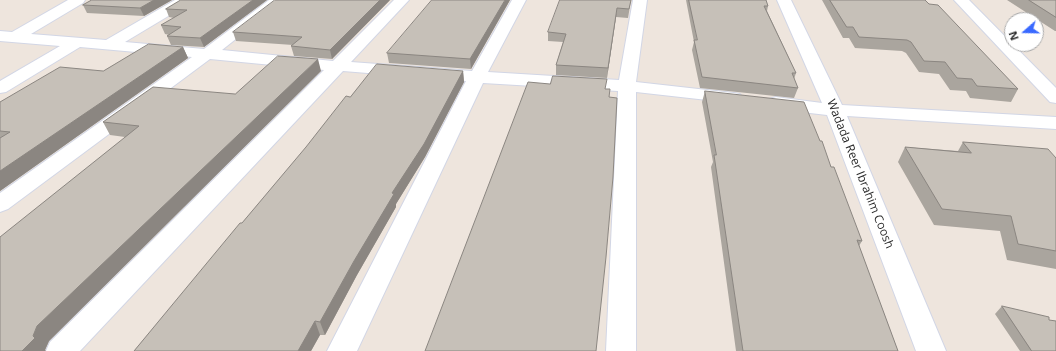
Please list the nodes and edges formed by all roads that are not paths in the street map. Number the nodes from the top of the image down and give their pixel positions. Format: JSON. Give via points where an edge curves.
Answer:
{"nodes":[{"id":1,"x":78,"y":0,"type":"edge"},
{"id":2,"x":185,"y":0,"type":"edge"},
{"id":3,"x":278,"y":0,"type":"edge"},
{"id":4,"x":402,"y":0,"type":"edge"},
{"id":5,"x":519,"y":0,"type":"edge"},
{"id":6,"x":640,"y":0,"type":"edge"},
{"id":7,"x":784,"y":0,"type":"edge"},
{"id":8,"x":961,"y":0,"type":"edge"},
{"id":9,"x":7,"y":37,"type":"edge"},
{"id":10,"x":78,"y":42,"type":"junction"},
{"id":11,"x":109,"y":45,"type":"junction"},
{"id":12,"x":207,"y":54,"type":"junction"},
{"id":13,"x":338,"y":66,"type":"junction"},
{"id":14,"x":476,"y":77,"type":"junction"},
{"id":15,"x":627,"y":86,"type":"junction"},
{"id":16,"x":0,"y":88,"type":"edge"},
{"id":17,"x":1056,"y":98,"type":"edge"},
{"id":18,"x":835,"y":110,"type":"junction"},
{"id":19,"x":1056,"y":121,"type":"edge"},
{"id":20,"x":0,"y":204,"type":"edge"},
{"id":21,"x":61,"y":351,"type":"edge"},
{"id":22,"x":342,"y":351,"type":"edge"},
{"id":23,"x":621,"y":351,"type":"edge"},
{"id":24,"x":932,"y":351,"type":"edge"}],
"edges":[{"from":1,"to":9,"type":"street"},
{"from":2,"to":11,"type":"street"},
{"from":3,"to":12,"type":"street"},
{"from":4,"to":13,"type":"street"},
{"from":5,"to":14,"type":"street"},
{"from":6,"to":15,"type":"street"},
{"from":7,"to":18,"type":"street","name":"Wadada Reer Ibrahim Coosh"},
{"from":8,"to":17,"type":"street"},
{"from":9,"to":10,"type":"street"},
{"from":10,"to":11,"type":"street"},
{"from":10,"to":16,"type":"street"},
{"from":11,"to":12,"type":"street"},
{"from":12,"to":13,"type":"street"},
{"from":12,"to":20,"type":"street"},
{"from":13,"to":14,"type":"street"},
{"from":13,"to":21,"type":"street"},
{"from":14,"to":15,"type":"street"},
{"from":14,"to":22,"type":"street"},
{"from":15,"to":18,"type":"street"},
{"from":15,"to":23,"type":"street"},
{"from":18,"to":19,"type":"street"},
{"from":18,"to":24,"type":"street","name":"Wadada Reer Ibrahim Coosh"}]}
